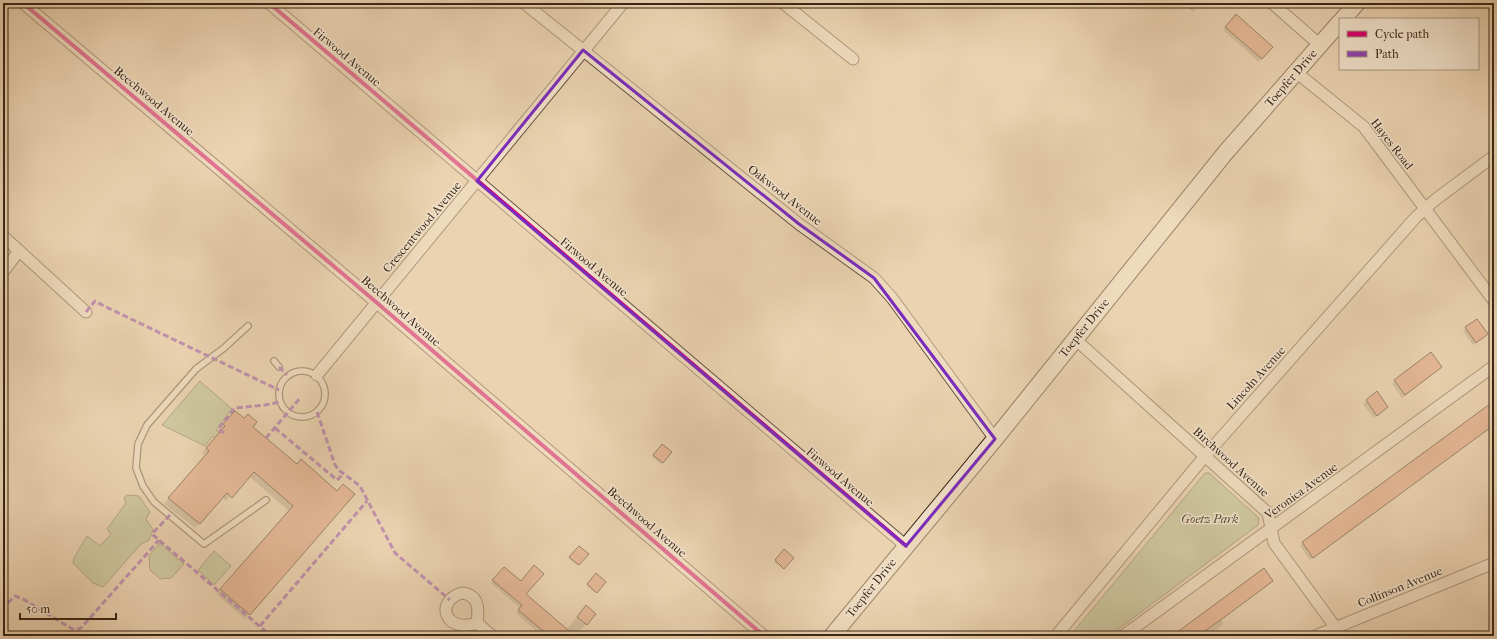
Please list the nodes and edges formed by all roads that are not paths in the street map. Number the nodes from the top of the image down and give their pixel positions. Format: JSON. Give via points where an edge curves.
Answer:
{"nodes":[{"id":1,"x":22,"y":3,"type":"edge"},
{"id":2,"x":269,"y":3,"type":"edge"},
{"id":3,"x":524,"y":3,"type":"edge"},
{"id":4,"x":623,"y":3,"type":"edge"},
{"id":5,"x":783,"y":3,"type":"edge"},
{"id":6,"x":1272,"y":3,"type":"edge"},
{"id":7,"x":1357,"y":3,"type":"edge"},
{"id":8,"x":1344,"y":18,"type":"edge"},
{"id":9,"x":1339,"y":23,"type":"edge"},
{"id":10,"x":1320,"y":45,"type":"junction"},
{"id":11,"x":583,"y":50,"type":"junction"},
{"id":12,"x":853,"y":59,"type":"dead end"},
{"id":13,"x":1296,"y":72,"type":"junction"},
{"id":14,"x":1494,"y":156,"type":"edge"},
{"id":15,"x":477,"y":181,"type":"junction"},
{"id":16,"x":1425,"y":208,"type":"junction"},
{"id":17,"x":3,"y":236,"type":"edge"},
{"id":18,"x":19,"y":251,"type":"junction"},
{"id":19,"x":3,"y":272,"type":"edge"},
{"id":20,"x":1494,"y":301,"type":"edge"},
{"id":21,"x":376,"y":302,"type":"junction"},
{"id":22,"x":86,"y":312,"type":"dead end"},
{"id":23,"x":248,"y":326,"type":"dead end"},
{"id":24,"x":1075,"y":339,"type":"junction"},
{"id":25,"x":274,"y":361,"type":"dead end"},
{"id":26,"x":1494,"y":366,"type":"edge"},
{"id":27,"x":279,"y":367,"type":"dead end"},
{"id":28,"x":317,"y":375,"type":"junction"},
{"id":29,"x":995,"y":439,"type":"junction"},
{"id":30,"x":1205,"y":456,"type":"junction"},
{"id":31,"x":266,"y":500,"type":"dead end"},
{"id":32,"x":1271,"y":529,"type":"junction"},
{"id":33,"x":906,"y":546,"type":"junction"},
{"id":34,"x":1494,"y":563,"type":"edge"},
{"id":35,"x":477,"y":623,"type":"dead end"},
{"id":36,"x":1336,"y":628,"type":"junction"},
{"id":37,"x":492,"y":636,"type":"edge"},
{"id":38,"x":764,"y":636,"type":"edge"},
{"id":39,"x":832,"y":636,"type":"edge"},
{"id":40,"x":1056,"y":636,"type":"edge"},
{"id":41,"x":1124,"y":636,"type":"edge"},
{"id":42,"x":1316,"y":636,"type":"edge"}],
"edges":[{"from":1,"to":21,"type":"street","name":"Beechwood Avenue"},
{"from":2,"to":15,"type":"street","name":"Firwood Avenue"},
{"from":3,"to":11,"type":"street","name":"Oakwood Avenue"},
{"from":4,"to":11,"type":"street","name":"Crescentwood Avenue"},
{"from":5,"to":12,"type":"street"},
{"from":6,"to":10,"type":"street"},
{"from":7,"to":8,"type":"street"},
{"from":9,"to":10,"type":"street","name":"Toepfer Drive"},
{"from":10,"to":13,"type":"street","name":"Toepfer Drive"},
{"from":11,"to":15,"type":"street","name":"Crescentwood Avenue"},
{"from":11,"to":29,"type":"street","name":"Oakwood Avenue","via":[[799,224],[874,278],[897,305]]},
{"from":13,"to":16,"type":"street","name":"Hayes Road","via":[[1364,127]]},
{"from":13,"to":24,"type":"street","name":"Toepfer Drive","via":[[1226,152]]},
{"from":14,"to":16,"type":"street","name":"Lincoln Avenue"},
{"from":15,"to":21,"type":"street","name":"Crescentwood Avenue"},
{"from":15,"to":33,"type":"street","name":"Firwood Avenue"},
{"from":16,"to":20,"type":"street","name":"Hayes Road"},
{"from":16,"to":30,"type":"street","name":"Lincoln Avenue"},
{"from":17,"to":18,"type":"street"},
{"from":18,"to":19,"type":"street"},
{"from":18,"to":22,"type":"street"},
{"from":21,"to":28,"type":"street","name":"Crescentwood Avenue"},
{"from":21,"to":38,"type":"street","name":"Beechwood Avenue"},
{"from":23,"to":31,"type":"lane","via":[[196,370],[147,425],[138,444],[136,468],[142,486],[154,502],[204,544]]},
{"from":24,"to":29,"type":"street","name":"Toepfer Drive"},
{"from":24,"to":30,"type":"street","name":"Birchwood Avenue"},
{"from":25,"to":27,"type":"lane"},
{"from":26,"to":32,"type":"street","name":"Veronica Avenue"},
{"from":28,"to":28,"type":"lane","via":[[297,370],[287,375],[278,394],[280,402],[288,412],[296,417],[307,417],[317,412],[326,394]]},
{"from":29,"to":33,"type":"street","name":"Toepfer Drive"},
{"from":30,"to":32,"type":"street","name":"Birchwood Avenue","via":[[1268,513]]},
{"from":30,"to":40,"type":"street","name":"Lincoln Avenue"},
{"from":32,"to":36,"type":"street","name":"Birchwood Avenue","via":[[1274,543]]},
{"from":32,"to":41,"type":"street","name":"Veronica Avenue"},
{"from":33,"to":39,"type":"street","name":"Toepfer Drive"},
{"from":34,"to":36,"type":"street","name":"Collinson Avenue"},
{"from":35,"to":37,"type":"street"},
{"from":36,"to":42,"type":"street","name":"Collinson Avenue"}]}
